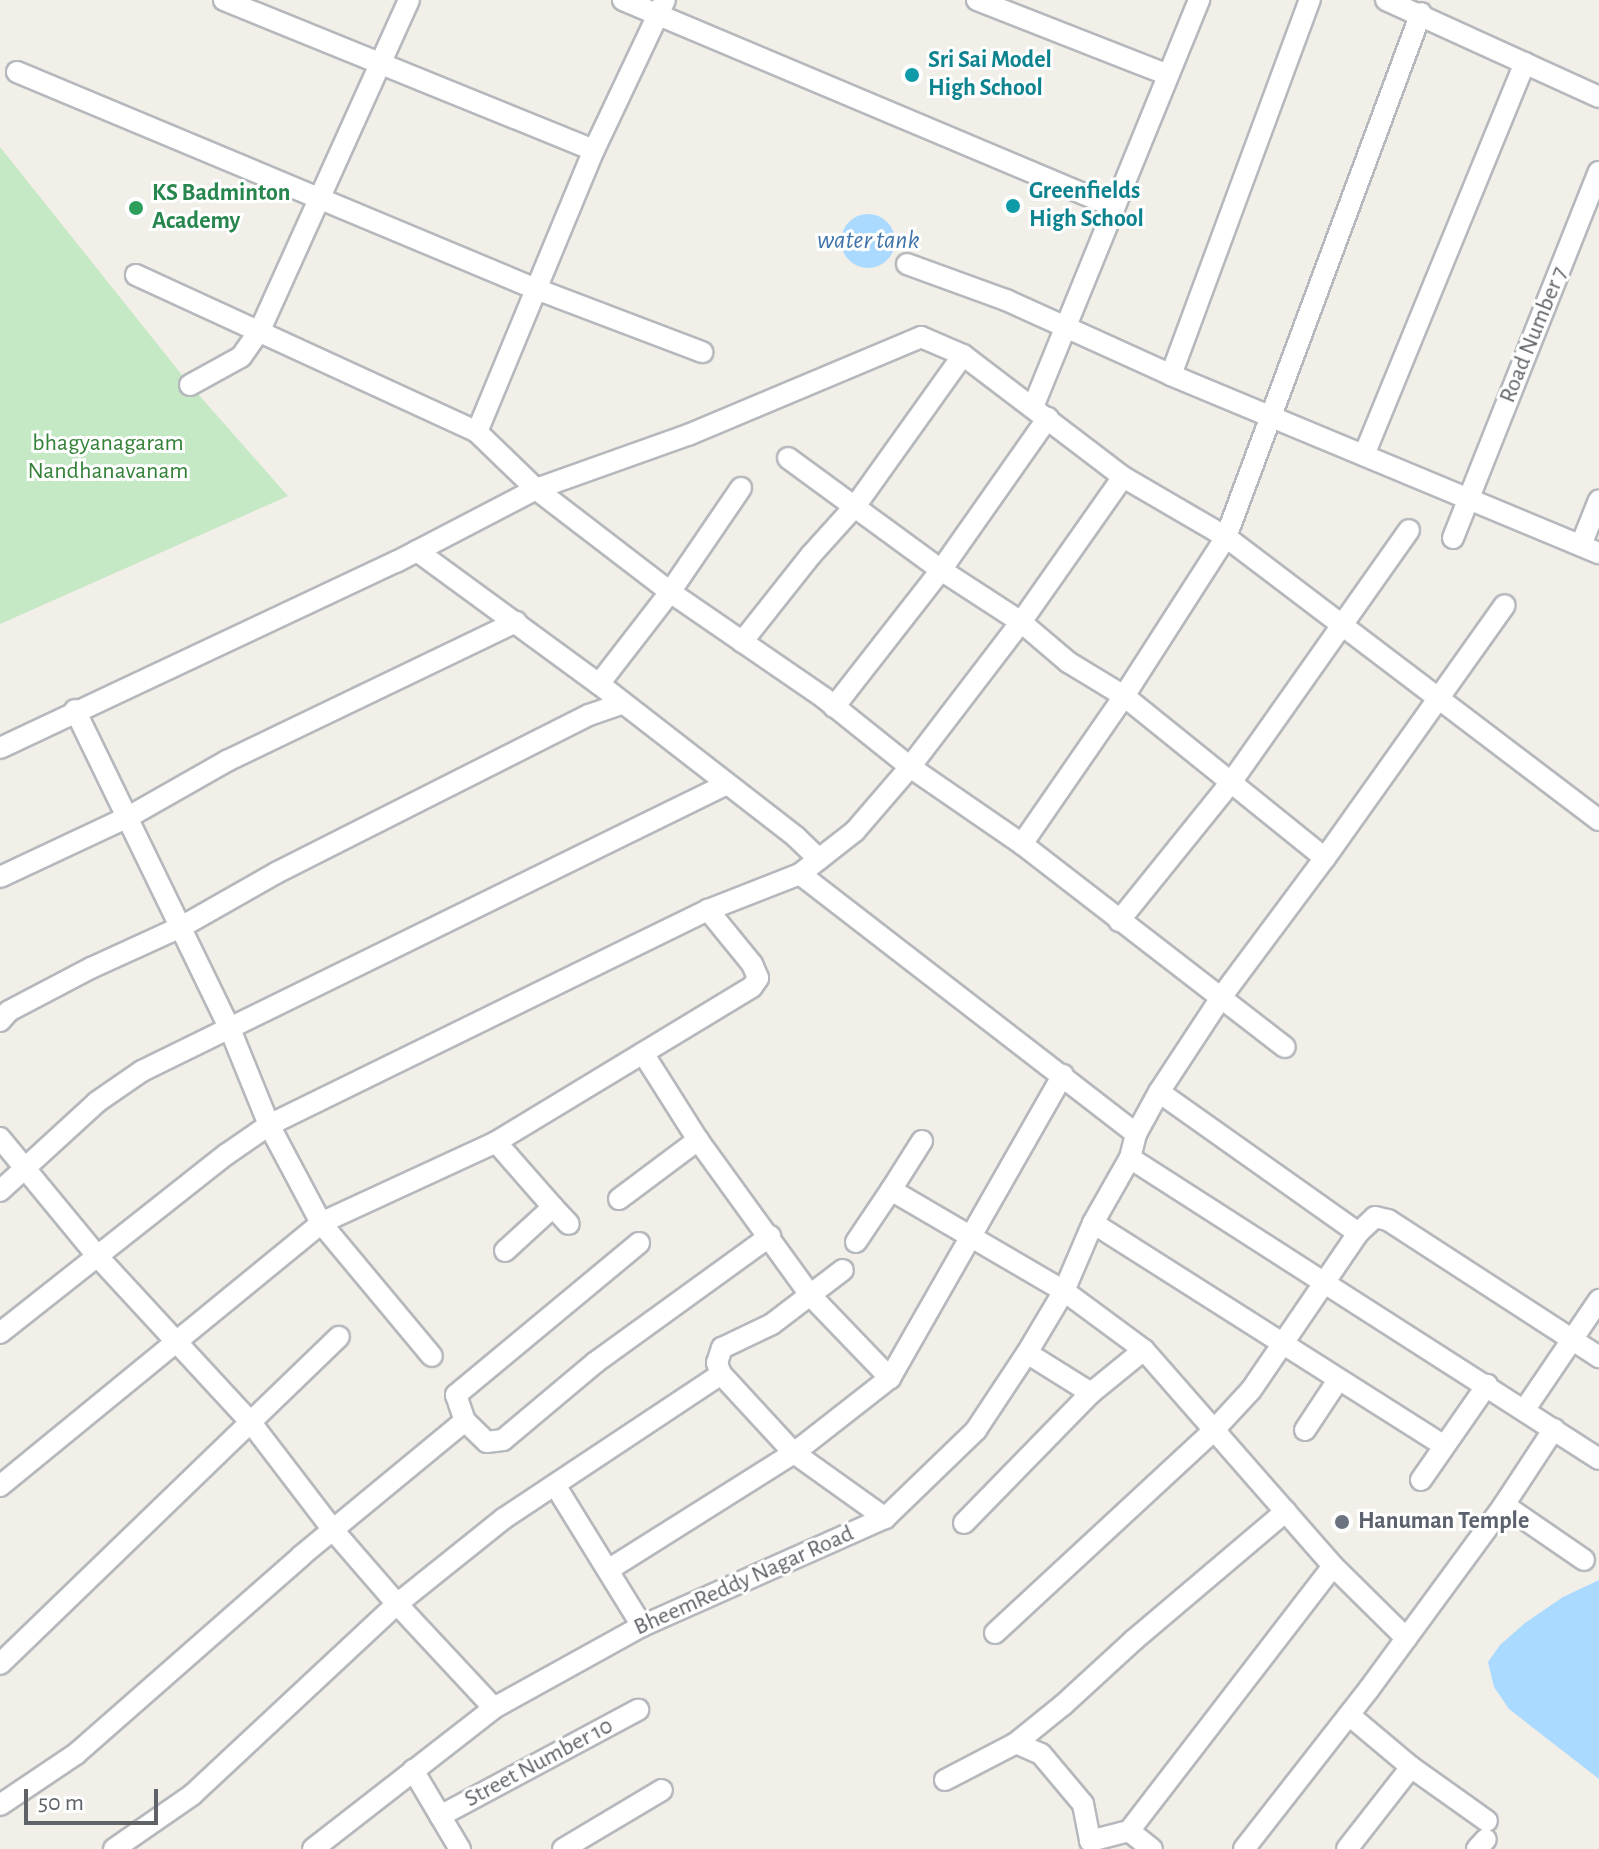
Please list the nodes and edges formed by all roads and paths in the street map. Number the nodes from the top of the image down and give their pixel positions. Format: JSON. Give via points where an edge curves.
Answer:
{"nodes":[{"id":1,"x":224,"y":0,"type":"edge"},
{"id":2,"x":409,"y":0,"type":"edge"},
{"id":3,"x":623,"y":0,"type":"edge"},
{"id":4,"x":977,"y":0,"type":"edge"},
{"id":5,"x":1199,"y":0,"type":"edge"},
{"id":6,"x":1310,"y":0,"type":"edge"},
{"id":7,"x":1386,"y":0,"type":"edge"},
{"id":8,"x":662,"y":7,"type":"edge"},
{"id":9,"x":1421,"y":13,"type":"junction"},
{"id":10,"x":1525,"y":63,"type":"junction"},
{"id":11,"x":381,"y":64,"type":"junction"},
{"id":12,"x":17,"y":72,"type":"dead end"},
{"id":13,"x":1168,"y":75,"type":"junction"},
{"id":14,"x":1599,"y":97,"type":"edge"},
{"id":15,"x":594,"y":150,"type":"junction"},
{"id":16,"x":1599,"y":172,"type":"edge"},
{"id":17,"x":318,"y":196,"type":"junction"},
{"id":18,"x":1112,"y":206,"type":"junction"},
{"id":19,"x":907,"y":264,"type":"dead end"},
{"id":20,"x":136,"y":275,"type":"dead end"},
{"id":21,"x":536,"y":289,"type":"junction"},
{"id":22,"x":1065,"y":326,"type":"junction"},
{"id":23,"x":260,"y":330,"type":"junction"},
{"id":24,"x":702,"y":352,"type":"dead end"},
{"id":25,"x":963,"y":355,"type":"junction"},
{"id":26,"x":1171,"y":375,"type":"junction"},
{"id":27,"x":190,"y":385,"type":"dead end"},
{"id":28,"x":1041,"y":412,"type":"junction"},
{"id":29,"x":1270,"y":415,"type":"junction"},
{"id":30,"x":477,"y":432,"type":"junction"},
{"id":31,"x":1364,"y":455,"type":"junction"},
{"id":32,"x":788,"y":458,"type":"dead end"},
{"id":33,"x":1123,"y":477,"type":"junction"},
{"id":34,"x":741,"y":488,"type":"dead end"},
{"id":35,"x":536,"y":489,"type":"junction"},
{"id":36,"x":1469,"y":498,"type":"junction"},
{"id":37,"x":1599,"y":500,"type":"edge"},
{"id":38,"x":856,"y":505,"type":"junction"},
{"id":39,"x":1409,"y":530,"type":"dead end"},
{"id":40,"x":1226,"y":537,"type":"junction"},
{"id":41,"x":1453,"y":538,"type":"dead end"},
{"id":42,"x":1590,"y":549,"type":"edge"},
{"id":43,"x":417,"y":551,"type":"junction"},
{"id":44,"x":941,"y":570,"type":"junction"},
{"id":45,"x":670,"y":592,"type":"junction"},
{"id":46,"x":1505,"y":605,"type":"dead end"},
{"id":47,"x":516,"y":622,"type":"junction"},
{"id":48,"x":1021,"y":622,"type":"junction"},
{"id":49,"x":1343,"y":626,"type":"junction"},
{"id":50,"x":742,"y":642,"type":"junction"},
{"id":51,"x":599,"y":684,"type":"junction"},
{"id":52,"x":1124,"y":696,"type":"junction"},
{"id":53,"x":1437,"y":697,"type":"junction"},
{"id":54,"x":623,"y":703,"type":"junction"},
{"id":55,"x":834,"y":707,"type":"junction"},
{"id":56,"x":75,"y":710,"type":"junction"},
{"id":57,"x":0,"y":748,"type":"edge"},
{"id":58,"x":910,"y":767,"type":"junction"},
{"id":59,"x":1232,"y":781,"type":"junction"},
{"id":60,"x":727,"y":784,"type":"junction"},
{"id":61,"x":130,"y":816,"type":"junction"},
{"id":62,"x":1599,"y":820,"type":"edge"},
{"id":63,"x":1022,"y":844,"type":"junction"},
{"id":64,"x":1325,"y":858,"type":"junction"},
{"id":65,"x":819,"y":859,"type":"junction"},
{"id":66,"x":800,"y":874,"type":"junction"},
{"id":67,"x":0,"y":877,"type":"edge"},
{"id":68,"x":708,"y":910,"type":"junction"},
{"id":69,"x":1119,"y":921,"type":"junction"},
{"id":70,"x":181,"y":927,"type":"junction"},
{"id":71,"x":1222,"y":996,"type":"junction"},
{"id":72,"x":0,"y":1021,"type":"edge"},
{"id":73,"x":230,"y":1029,"type":"junction"},
{"id":74,"x":1285,"y":1047,"type":"dead end"},
{"id":75,"x":643,"y":1053,"type":"junction"},
{"id":76,"x":1063,"y":1075,"type":"junction"},
{"id":77,"x":1159,"y":1092,"type":"junction"},
{"id":78,"x":269,"y":1125,"type":"junction"},
{"id":79,"x":1136,"y":1134,"type":"junction"},
{"id":80,"x":0,"y":1138,"type":"edge"},
{"id":81,"x":698,"y":1140,"type":"junction"},
{"id":82,"x":922,"y":1141,"type":"dead end"},
{"id":83,"x":496,"y":1142,"type":"junction"},
{"id":84,"x":1130,"y":1158,"type":"junction"},
{"id":85,"x":27,"y":1167,"type":"junction"},
{"id":86,"x":891,"y":1190,"type":"junction"},
{"id":87,"x":0,"y":1191,"type":"edge"},
{"id":88,"x":619,"y":1199,"type":"dead end"},
{"id":89,"x":553,"y":1207,"type":"junction"},
{"id":90,"x":321,"y":1223,"type":"junction"},
{"id":91,"x":1093,"y":1223,"type":"junction"},
{"id":92,"x":569,"y":1224,"type":"dead end"},
{"id":93,"x":1358,"y":1233,"type":"junction"},
{"id":94,"x":770,"y":1236,"type":"junction"},
{"id":95,"x":973,"y":1237,"type":"junction"},
{"id":96,"x":856,"y":1242,"type":"dead end"},
{"id":97,"x":639,"y":1243,"type":"dead end"},
{"id":98,"x":505,"y":1251,"type":"dead end"},
{"id":99,"x":99,"y":1258,"type":"junction"},
{"id":100,"x":843,"y":1270,"type":"dead end"},
{"id":101,"x":1324,"y":1282,"type":"junction"},
{"id":102,"x":1064,"y":1291,"type":"junction"},
{"id":103,"x":811,"y":1296,"type":"junction"},
{"id":104,"x":1599,"y":1300,"type":"edge"},
{"id":105,"x":0,"y":1333,"type":"edge"},
{"id":106,"x":339,"y":1337,"type":"dead end"},
{"id":107,"x":1571,"y":1339,"type":"junction"},
{"id":108,"x":180,"y":1342,"type":"junction"},
{"id":109,"x":1282,"y":1345,"type":"junction"},
{"id":110,"x":1144,"y":1350,"type":"junction"},
{"id":111,"x":1027,"y":1353,"type":"junction"},
{"id":112,"x":432,"y":1356,"type":"dead end"},
{"id":113,"x":1599,"y":1357,"type":"edge"},
{"id":114,"x":721,"y":1374,"type":"junction"},
{"id":115,"x":890,"y":1378,"type":"junction"},
{"id":116,"x":1338,"y":1380,"type":"junction"},
{"id":117,"x":1487,"y":1385,"type":"junction"},
{"id":118,"x":1091,"y":1393,"type":"junction"},
{"id":119,"x":1525,"y":1409,"type":"junction"},
{"id":120,"x":465,"y":1421,"type":"junction"},
{"id":121,"x":252,"y":1424,"type":"junction"},
{"id":122,"x":1554,"y":1429,"type":"junction"},
{"id":123,"x":1214,"y":1430,"type":"junction"},
{"id":124,"x":1305,"y":1430,"type":"dead end"},
{"id":125,"x":1444,"y":1446,"type":"junction"},
{"id":126,"x":794,"y":1453,"type":"junction"},
{"id":127,"x":1599,"y":1459,"type":"edge"},
{"id":128,"x":1421,"y":1480,"type":"dead end"},
{"id":129,"x":555,"y":1485,"type":"junction"},
{"id":130,"x":0,"y":1486,"type":"edge"},
{"id":131,"x":1504,"y":1505,"type":"junction"},
{"id":132,"x":1286,"y":1511,"type":"junction"},
{"id":133,"x":885,"y":1518,"type":"junction"},
{"id":134,"x":964,"y":1523,"type":"dead end"},
{"id":135,"x":333,"y":1530,"type":"junction"},
{"id":136,"x":1584,"y":1560,"type":"dead end"},
{"id":137,"x":1333,"y":1566,"type":"junction"},
{"id":138,"x":608,"y":1570,"type":"junction"},
{"id":139,"x":397,"y":1604,"type":"junction"},
{"id":140,"x":642,"y":1626,"type":"junction"},
{"id":141,"x":995,"y":1633,"type":"dead end"},
{"id":142,"x":1406,"y":1638,"type":"junction"},
{"id":143,"x":0,"y":1664,"type":"edge"},
{"id":144,"x":494,"y":1708,"type":"junction"},
{"id":145,"x":638,"y":1710,"type":"dead end"},
{"id":146,"x":1349,"y":1715,"type":"junction"},
{"id":147,"x":1016,"y":1743,"type":"junction"},
{"id":148,"x":1411,"y":1767,"type":"junction"},
{"id":149,"x":413,"y":1770,"type":"junction"},
{"id":150,"x":945,"y":1780,"type":"dead end"},
{"id":151,"x":662,"y":1790,"type":"dead end"},
{"id":152,"x":0,"y":1805,"type":"edge"},
{"id":153,"x":440,"y":1816,"type":"junction"},
{"id":154,"x":1129,"y":1831,"type":"junction"},
{"id":155,"x":1483,"y":1836,"type":"edge"},
{"id":156,"x":1355,"y":1846,"type":"edge"},
{"id":157,"x":114,"y":1849,"type":"edge"},
{"id":158,"x":313,"y":1849,"type":"edge"},
{"id":159,"x":460,"y":1849,"type":"edge"},
{"id":160,"x":563,"y":1849,"type":"edge"},
{"id":161,"x":1152,"y":1849,"type":"edge"},
{"id":162,"x":1244,"y":1849,"type":"edge"}],
"edges":[{"from":1,"to":11,"type":"street"},
{"from":2,"to":11,"type":"street"},
{"from":3,"to":8,"type":"street"},
{"from":4,"to":13,"type":"street"},
{"from":5,"to":13,"type":"street"},
{"from":6,"to":26,"type":"street"},
{"from":7,"to":9,"type":"street"},
{"from":8,"to":15,"type":"street"},
{"from":8,"to":18,"type":"street"},
{"from":9,"to":10,"type":"street"},
{"from":9,"to":29,"type":"street"},
{"from":10,"to":14,"type":"street"},
{"from":10,"to":31,"type":"street"},
{"from":11,"to":15,"type":"street"},
{"from":11,"to":17,"type":"street"},
{"from":12,"to":17,"type":"street"},
{"from":13,"to":18,"type":"street"},
{"from":15,"to":21,"type":"street"},
{"from":16,"to":36,"type":"street","name":"Road Number 7"},
{"from":17,"to":21,"type":"street"},
{"from":17,"to":23,"type":"street"},
{"from":18,"to":22,"type":"street"},
{"from":19,"to":22,"type":"street"},
{"from":20,"to":23,"type":"street"},
{"from":21,"to":24,"type":"street"},
{"from":21,"to":30,"type":"street"},
{"from":22,"to":26,"type":"street"},
{"from":22,"to":28,"type":"street"},
{"from":23,"to":27,"type":"street","via":[[241,357]]},
{"from":23,"to":30,"type":"street"},
{"from":25,"to":28,"type":"street"},
{"from":25,"to":35,"type":"street","via":[[921,337],[904,341],[688,435]]},
{"from":25,"to":38,"type":"street"},
{"from":26,"to":29,"type":"street"},
{"from":28,"to":33,"type":"street"},
{"from":28,"to":44,"type":"street"},
{"from":29,"to":31,"type":"street"},
{"from":29,"to":40,"type":"street"},
{"from":30,"to":35,"type":"street"},
{"from":31,"to":36,"type":"street"},
{"from":32,"to":38,"type":"street"},
{"from":33,"to":40,"type":"street"},
{"from":33,"to":48,"type":"street"},
{"from":34,"to":45,"type":"street"},
{"from":35,"to":43,"type":"street"},
{"from":35,"to":45,"type":"street"},
{"from":36,"to":41,"type":"street","name":"Road Number 7"},
{"from":36,"to":42,"type":"street"},
{"from":37,"to":42,"type":"street"},
{"from":38,"to":44,"type":"street"},
{"from":38,"to":50,"type":"street"},
{"from":39,"to":49,"type":"street"},
{"from":40,"to":49,"type":"street"},
{"from":40,"to":52,"type":"street"},
{"from":43,"to":47,"type":"street"},
{"from":43,"to":56,"type":"street"},
{"from":44,"to":48,"type":"street"},
{"from":44,"to":55,"type":"street"},
{"from":45,"to":50,"type":"street"},
{"from":45,"to":51,"type":"street"},
{"from":46,"to":53,"type":"street","name":"BheemReddy Nagar Road"},
{"from":47,"to":51,"type":"street"},
{"from":47,"to":61,"type":"street","via":[[227,761]]},
{"from":48,"to":52,"type":"street","via":[[1068,662]]},
{"from":48,"to":58,"type":"street"},
{"from":49,"to":53,"type":"street"},
{"from":49,"to":59,"type":"street"},
{"from":50,"to":55,"type":"street"},
{"from":51,"to":54,"type":"street"},
{"from":52,"to":59,"type":"street"},
{"from":52,"to":63,"type":"street"},
{"from":53,"to":62,"type":"street"},
{"from":53,"to":64,"type":"street","name":"BheemReddy Nagar Road"},
{"from":54,"to":60,"type":"street"},
{"from":54,"to":70,"type":"street","via":[[589,715],[319,851]]},
{"from":55,"to":58,"type":"street"},
{"from":56,"to":57,"type":"street"},
{"from":56,"to":61,"type":"street"},
{"from":58,"to":63,"type":"street"},
{"from":58,"to":65,"type":"street","via":[[855,831]]},
{"from":59,"to":64,"type":"street"},
{"from":59,"to":69,"type":"street"},
{"from":60,"to":65,"type":"street"},
{"from":60,"to":73,"type":"street"},
{"from":61,"to":67,"type":"street"},
{"from":61,"to":70,"type":"street"},
{"from":63,"to":69,"type":"street"},
{"from":64,"to":71,"type":"street","name":"BheemReddy Nagar Road"},
{"from":65,"to":66,"type":"street"},
{"from":66,"to":68,"type":"street"},
{"from":66,"to":76,"type":"street"},
{"from":68,"to":75,"type":"street","via":[[758,978],[742,994]]},
{"from":68,"to":78,"type":"street"},
{"from":69,"to":71,"type":"street"},
{"from":70,"to":72,"type":"street","via":[[91,968],[9,1011]]},
{"from":70,"to":73,"type":"street"},
{"from":71,"to":74,"type":"street"},
{"from":71,"to":77,"type":"street","name":"BheemReddy Nagar Road"},
{"from":73,"to":78,"type":"street"},
{"from":73,"to":85,"type":"street","via":[[142,1071],[97,1102]]},
{"from":75,"to":81,"type":"street"},
{"from":75,"to":83,"type":"street"},
{"from":76,"to":79,"type":"street"},
{"from":76,"to":95,"type":"street"},
{"from":77,"to":79,"type":"street","name":"BheemReddy Nagar Road"},
{"from":77,"to":93,"type":"street"},
{"from":78,"to":90,"type":"street"},
{"from":78,"to":99,"type":"street"},
{"from":79,"to":84,"type":"street","name":"BheemReddy Nagar Road"},
{"from":80,"to":85,"type":"street"},
{"from":81,"to":88,"type":"street"},
{"from":81,"to":94,"type":"street"},
{"from":82,"to":86,"type":"street"},
{"from":83,"to":89,"type":"street"},
{"from":83,"to":90,"type":"street"},
{"from":84,"to":91,"type":"street","name":"BheemReddy Nagar Road"},
{"from":84,"to":101,"type":"street"},
{"from":85,"to":87,"type":"street"},
{"from":85,"to":99,"type":"street"},
{"from":86,"to":95,"type":"street"},
{"from":86,"to":96,"type":"street"},
{"from":89,"to":92,"type":"street"},
{"from":89,"to":98,"type":"street"},
{"from":90,"to":108,"type":"street"},
{"from":90,"to":112,"type":"street"},
{"from":91,"to":102,"type":"street","name":"BheemReddy Nagar Road"},
{"from":91,"to":109,"type":"street"},
{"from":93,"to":101,"type":"street"},
{"from":93,"to":107,"type":"street","via":[[1375,1217],[1388,1220]]},
{"from":94,"to":103,"type":"street"},
{"from":94,"to":120,"type":"street","via":[[596,1362],[503,1440],[487,1442]]},
{"from":95,"to":102,"type":"street"},
{"from":95,"to":115,"type":"street"},
{"from":97,"to":120,"type":"street","via":[[459,1390],[455,1400]]},
{"from":99,"to":105,"type":"street"},
{"from":99,"to":108,"type":"street"},
{"from":100,"to":103,"type":"street"},
{"from":101,"to":109,"type":"street"},
{"from":101,"to":117,"type":"street"},
{"from":102,"to":110,"type":"street"},
{"from":102,"to":111,"type":"street","name":"BheemReddy Nagar Road"},
{"from":103,"to":114,"type":"street","via":[[772,1324],[722,1348],[717,1363]]},
{"from":103,"to":115,"type":"street"},
{"from":104,"to":107,"type":"street"},
{"from":106,"to":121,"type":"street"},
{"from":107,"to":113,"type":"street"},
{"from":107,"to":119,"type":"street"},
{"from":108,"to":121,"type":"street"},
{"from":108,"to":130,"type":"street"},
{"from":109,"to":116,"type":"street"},
{"from":109,"to":123,"type":"street"},
{"from":110,"to":118,"type":"street"},
{"from":110,"to":123,"type":"street"},
{"from":111,"to":118,"type":"street"},
{"from":111,"to":133,"type":"street","name":"BheemReddy Nagar Road","via":[[976,1430]]},
{"from":114,"to":126,"type":"street"},
{"from":114,"to":129,"type":"street"},
{"from":115,"to":126,"type":"street"},
{"from":116,"to":124,"type":"street"},
{"from":116,"to":125,"type":"street"},
{"from":117,"to":119,"type":"street"},
{"from":117,"to":125,"type":"street"},
{"from":118,"to":134,"type":"street"},
{"from":119,"to":122,"type":"street"},
{"from":120,"to":135,"type":"street"},
{"from":121,"to":135,"type":"street"},
{"from":121,"to":143,"type":"street"},
{"from":122,"to":127,"type":"street"},
{"from":122,"to":131,"type":"street"},
{"from":123,"to":132,"type":"street"},
{"from":123,"to":141,"type":"street"},
{"from":125,"to":128,"type":"street"},
{"from":126,"to":133,"type":"street"},
{"from":126,"to":138,"type":"street"},
{"from":129,"to":138,"type":"street"},
{"from":129,"to":139,"type":"street","via":[[503,1519]]},
{"from":131,"to":136,"type":"street"},
{"from":131,"to":142,"type":"street"},
{"from":132,"to":137,"type":"street"},
{"from":132,"to":147,"type":"street"},
{"from":133,"to":140,"type":"street","name":"BheemReddy Nagar Road"},
{"from":135,"to":139,"type":"street"},
{"from":135,"to":152,"type":"street","via":[[76,1754]]},
{"from":137,"to":142,"type":"street"},
{"from":137,"to":154,"type":"street"},
{"from":138,"to":140,"type":"street"},
{"from":139,"to":144,"type":"street"},
{"from":139,"to":157,"type":"street","via":[[192,1795]]},
{"from":140,"to":144,"type":"street","name":"BheemReddy Nagar Road"},
{"from":142,"to":146,"type":"street"},
{"from":144,"to":149,"type":"street","name":"BheemReddy Nagar Road"},
{"from":145,"to":153,"type":"street","name":"Street Number 10"},
{"from":146,"to":148,"type":"street"},
{"from":146,"to":162,"type":"street"},
{"from":147,"to":150,"type":"street"},
{"from":147,"to":154,"type":"street","via":[[1041,1754],[1083,1804],[1090,1841]]},
{"from":148,"to":155,"type":"street"},
{"from":148,"to":156,"type":"street"},
{"from":149,"to":153,"type":"street"},
{"from":149,"to":158,"type":"street","name":"BheemReddy Nagar Road"},
{"from":151,"to":160,"type":"street"},
{"from":153,"to":159,"type":"street"},
{"from":154,"to":161,"type":"street"}]}
